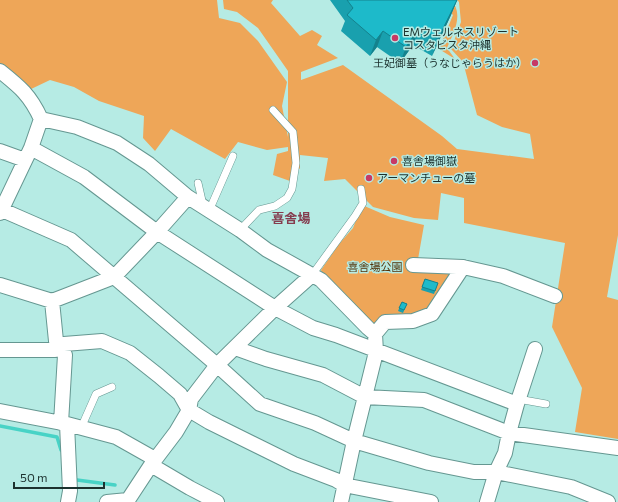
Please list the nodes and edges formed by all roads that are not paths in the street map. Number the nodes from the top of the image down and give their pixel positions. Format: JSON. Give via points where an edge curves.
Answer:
{"nodes":[{"id":1,"x":0,"y":71,"type":"edge"},
{"id":2,"x":272,"y":110,"type":"dead end"},
{"id":3,"x":41,"y":119,"type":"junction"},
{"id":4,"x":0,"y":152,"type":"edge"},
{"id":5,"x":28,"y":154,"type":"junction"},
{"id":6,"x":233,"y":156,"type":"dead end"},
{"id":7,"x":198,"y":183,"type":"dead end"},
{"id":8,"x":361,"y":189,"type":"dead end"},
{"id":9,"x":188,"y":197,"type":"junction"},
{"id":10,"x":206,"y":209,"type":"junction"},
{"id":11,"x":1,"y":210,"type":"edge"},
{"id":12,"x":240,"y":230,"type":"junction"},
{"id":13,"x":157,"y":232,"type":"junction"},
{"id":14,"x":413,"y":265,"type":"dead end"},
{"id":15,"x":463,"y":267,"type":"junction"},
{"id":16,"x":312,"y":275,"type":"junction"},
{"id":17,"x":114,"y":277,"type":"junction"},
{"id":18,"x":0,"y":285,"type":"edge"},
{"id":19,"x":555,"y":296,"type":"dead end"},
{"id":20,"x":52,"y":301,"type":"junction"},
{"id":21,"x":274,"y":308,"type":"junction"},
{"id":22,"x":376,"y":334,"type":"junction"},
{"id":23,"x":60,"y":346,"type":"junction"},
{"id":24,"x":235,"y":348,"type":"junction"},
{"id":25,"x":535,"y":349,"type":"dead end"},
{"id":26,"x":0,"y":350,"type":"edge"},
{"id":27,"x":376,"y":352,"type":"junction"},
{"id":28,"x":217,"y":365,"type":"junction"},
{"id":29,"x":112,"y":387,"type":"dead end"},
{"id":30,"x":365,"y":397,"type":"junction"},
{"id":31,"x":517,"y":402,"type":"junction"},
{"id":32,"x":546,"y":404,"type":"dead end"},
{"id":33,"x":190,"y":410,"type":"junction"},
{"id":34,"x":0,"y":411,"type":"edge"},
{"id":35,"x":64,"y":424,"type":"junction"},
{"id":36,"x":81,"y":428,"type":"junction"},
{"id":37,"x":509,"y":433,"type":"junction"},
{"id":38,"x":354,"y":441,"type":"junction"},
{"id":39,"x":618,"y":448,"type":"edge"},
{"id":40,"x":153,"y":462,"type":"junction"},
{"id":41,"x":496,"y":472,"type":"junction"},
{"id":42,"x":344,"y":485,"type":"junction"},
{"id":43,"x":68,"y":502,"type":"edge"},
{"id":44,"x":107,"y":502,"type":"edge"},
{"id":45,"x":217,"y":502,"type":"edge"},
{"id":46,"x":341,"y":502,"type":"edge"},
{"id":47,"x":431,"y":502,"type":"edge"},
{"id":48,"x":487,"y":502,"type":"edge"},
{"id":49,"x":608,"y":502,"type":"edge"}],
"edges":[{"from":1,"to":3,"type":"street","via":[[24,91]]},
{"from":2,"to":12,"type":"lane","via":[[293,132],[296,163],[292,189],[287,198],[275,206],[259,210]]},
{"from":3,"to":5,"type":"street"},
{"from":3,"to":9,"type":"street","via":[[77,127],[117,143],[149,164]]},
{"from":4,"to":5,"type":"street"},
{"from":5,"to":11,"type":"street"},
{"from":5,"to":13,"type":"street","via":[[84,177]]},
{"from":6,"to":10,"type":"lane"},
{"from":7,"to":10,"type":"lane"},
{"from":8,"to":16,"type":"lane","via":[[363,203]]},
{"from":9,"to":10,"type":"street"},
{"from":9,"to":13,"type":"street"},
{"from":10,"to":12,"type":"street"},
{"from":11,"to":17,"type":"street","via":[[71,240]]},
{"from":12,"to":16,"type":"street","via":[[267,250]]},
{"from":13,"to":17,"type":"street"},
{"from":13,"to":21,"type":"street"},
{"from":14,"to":15,"type":"street"},
{"from":15,"to":19,"type":"street","via":[[503,276]]},
{"from":15,"to":22,"type":"street","via":[[432,314],[412,321],[385,322]]},
{"from":16,"to":21,"type":"street"},
{"from":16,"to":22,"type":"street","via":[[321,280]]},
{"from":17,"to":20,"type":"street"},
{"from":17,"to":28,"type":"street"},
{"from":18,"to":20,"type":"street"},
{"from":20,"to":23,"type":"street","via":[[56,341]]},
{"from":21,"to":24,"type":"street"},
{"from":21,"to":27,"type":"street","via":[[313,328]]},
{"from":22,"to":27,"type":"street"},
{"from":23,"to":26,"type":"street","via":[[55,350]]},
{"from":23,"to":33,"type":"street","via":[[102,341],[130,353],[180,394]]},
{"from":23,"to":35,"type":"street","via":[[65,354]]},
{"from":24,"to":28,"type":"street"},
{"from":24,"to":30,"type":"street","via":[[323,375]]},
{"from":25,"to":31,"type":"street"},
{"from":27,"to":30,"type":"street"},
{"from":27,"to":31,"type":"street"},
{"from":28,"to":33,"type":"street","via":[[191,399]]},
{"from":28,"to":38,"type":"street","via":[[260,404],[315,423]]},
{"from":29,"to":36,"type":"lane","via":[[96,394]]},
{"from":30,"to":37,"type":"street","via":[[424,400]]},
{"from":30,"to":38,"type":"street"},
{"from":31,"to":32,"type":"lane"},
{"from":31,"to":37,"type":"street"},
{"from":33,"to":40,"type":"street"},
{"from":33,"to":42,"type":"street","via":[[294,464]]},
{"from":34,"to":35,"type":"street"},
{"from":35,"to":36,"type":"street"},
{"from":35,"to":43,"type":"street","via":[[70,491]]},
{"from":36,"to":40,"type":"street","via":[[116,437]]},
{"from":37,"to":39,"type":"street"},
{"from":37,"to":41,"type":"street","via":[[505,453]]},
{"from":38,"to":41,"type":"street","via":[[429,463],[474,472]]},
{"from":38,"to":42,"type":"street"},
{"from":40,"to":44,"type":"street","via":[[128,500]]},
{"from":40,"to":45,"type":"street","via":[[190,488]]},
{"from":41,"to":48,"type":"street"},
{"from":41,"to":49,"type":"street","via":[[571,487]]},
{"from":42,"to":46,"type":"street"},
{"from":42,"to":47,"type":"street"}]}
